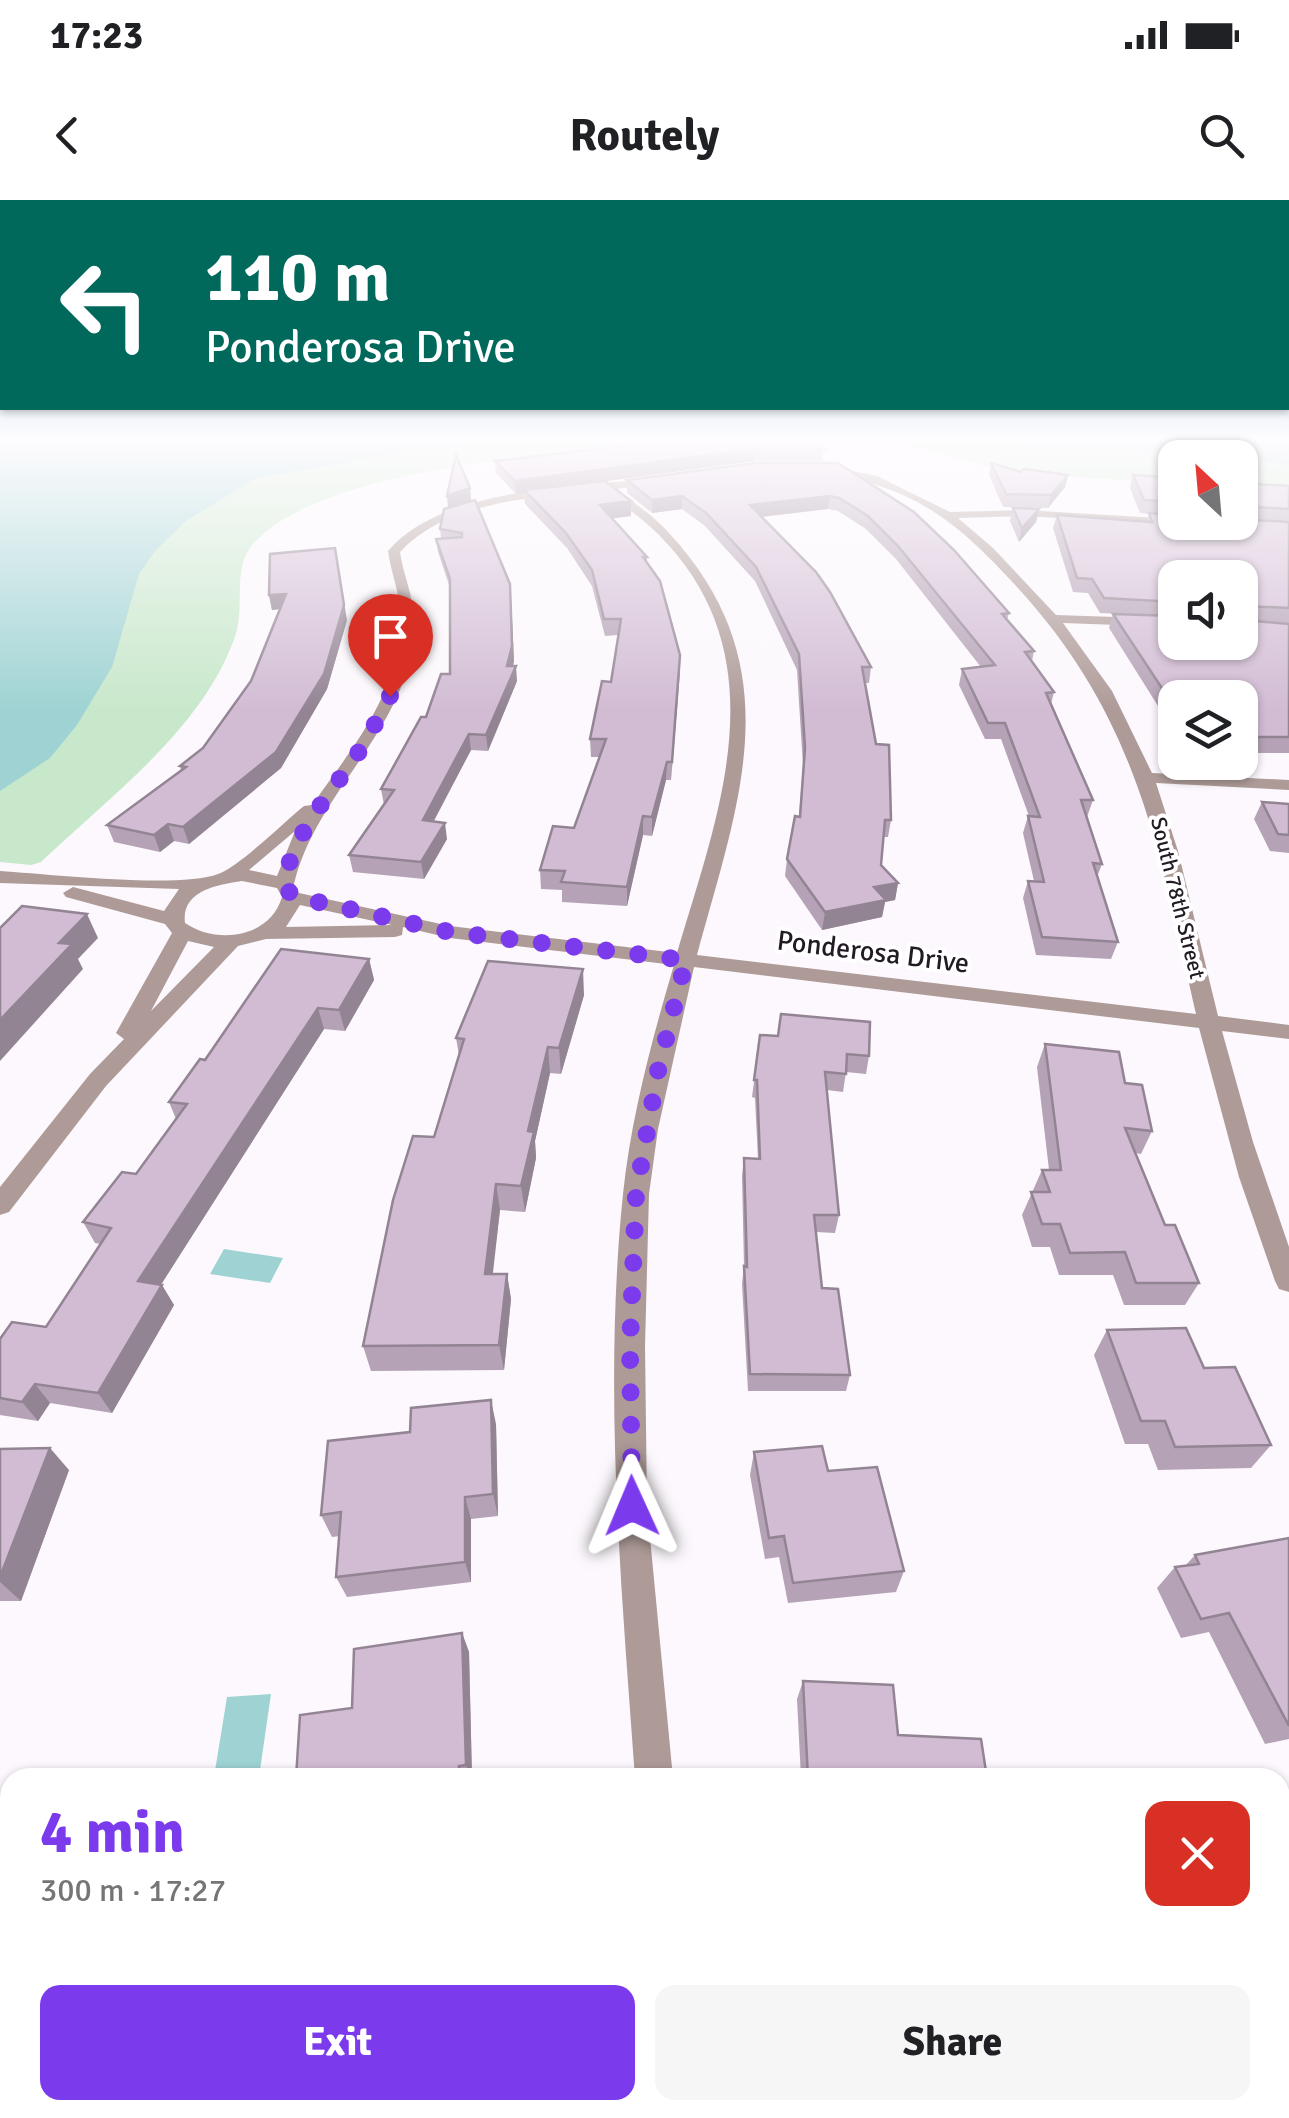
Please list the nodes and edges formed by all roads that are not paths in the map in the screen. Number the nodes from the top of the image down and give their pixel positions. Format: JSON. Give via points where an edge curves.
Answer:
{"nodes":[{"id":1,"x":413,"y":532,"type":"edge"},
{"id":2,"x":662,"y":532,"type":"edge"},
{"id":3,"x":966,"y":532,"type":"edge"},
{"id":4,"x":1054,"y":620,"type":"junction"},
{"id":5,"x":1158,"y":623,"type":"edge"},
{"id":6,"x":1147,"y":778,"type":"junction"},
{"id":7,"x":1289,"y":785,"type":"edge"},
{"id":8,"x":322,"y":801,"type":"junction"},
{"id":9,"x":0,"y":878,"type":"edge"},
{"id":10,"x":218,"y":879,"type":"junction"},
{"id":11,"x":288,"y":890,"type":"junction"},
{"id":12,"x":177,"y":926,"type":"junction"},
{"id":13,"x":450,"y":932,"type":"junction"},
{"id":14,"x":257,"y":934,"type":"junction"},
{"id":15,"x":232,"y":940,"type":"junction"},
{"id":16,"x":686,"y":960,"type":"junction"},
{"id":17,"x":1208,"y":1022,"type":"junction"},
{"id":18,"x":1289,"y":1032,"type":"edge"},
{"id":19,"x":98,"y":1080,"type":"junction"},
{"id":20,"x":0,"y":1205,"type":"edge"},
{"id":21,"x":1289,"y":1281,"type":"edge"},
{"id":22,"x":653,"y":1768,"type":"edge"}],
"edges":[{"from":1,"to":8,"type":"street","via":[[394,552],[408,626],[399,672],[368,737]]},
{"from":2,"to":16,"type":"street","via":[[700,578],[728,636],[741,733],[733,792]]},
{"from":3,"to":4,"type":"street","name":"South 78th Street"},
{"from":4,"to":5,"type":"street"},
{"from":4,"to":6,"type":"street","name":"South 78th Street","via":[[1115,709]]},
{"from":6,"to":7,"type":"street"},
{"from":6,"to":17,"type":"street","name":"South 78th Street"},
{"from":8,"to":10,"type":"street"},
{"from":8,"to":11,"type":"street","via":[[294,848]]},
{"from":9,"to":10,"type":"street","via":[[137,884]]},
{"from":9,"to":12,"type":"street","via":[[124,904]]},
{"from":10,"to":11,"type":"street","name":"Ponderosa Drive","via":[[266,876]]},
{"from":10,"to":12,"type":"street","via":[[177,903]]},
{"from":11,"to":13,"type":"street","name":"Ponderosa Drive"},
{"from":11,"to":14,"type":"street","via":[[292,904],[281,920]]},
{"from":12,"to":15,"type":"street","via":[[203,940]]},
{"from":12,"to":19,"type":"street","via":[[157,984]]},
{"from":13,"to":14,"type":"street","name":"Ponderosa Drive"},
{"from":13,"to":16,"type":"street","name":"Ponderosa Drive"},
{"from":14,"to":15,"type":"street","name":"Ponderosa Drive"},
{"from":15,"to":19,"type":"street"},
{"from":16,"to":17,"type":"street","name":"Ponderosa Drive"},
{"from":16,"to":22,"type":"street","via":[[636,1194],[632,1506]]},
{"from":17,"to":18,"type":"street","name":"Ponderosa Drive"},
{"from":17,"to":21,"type":"street","name":"South 78th Street","via":[[1240,1142]]},
{"from":19,"to":20,"type":"street"}]}
